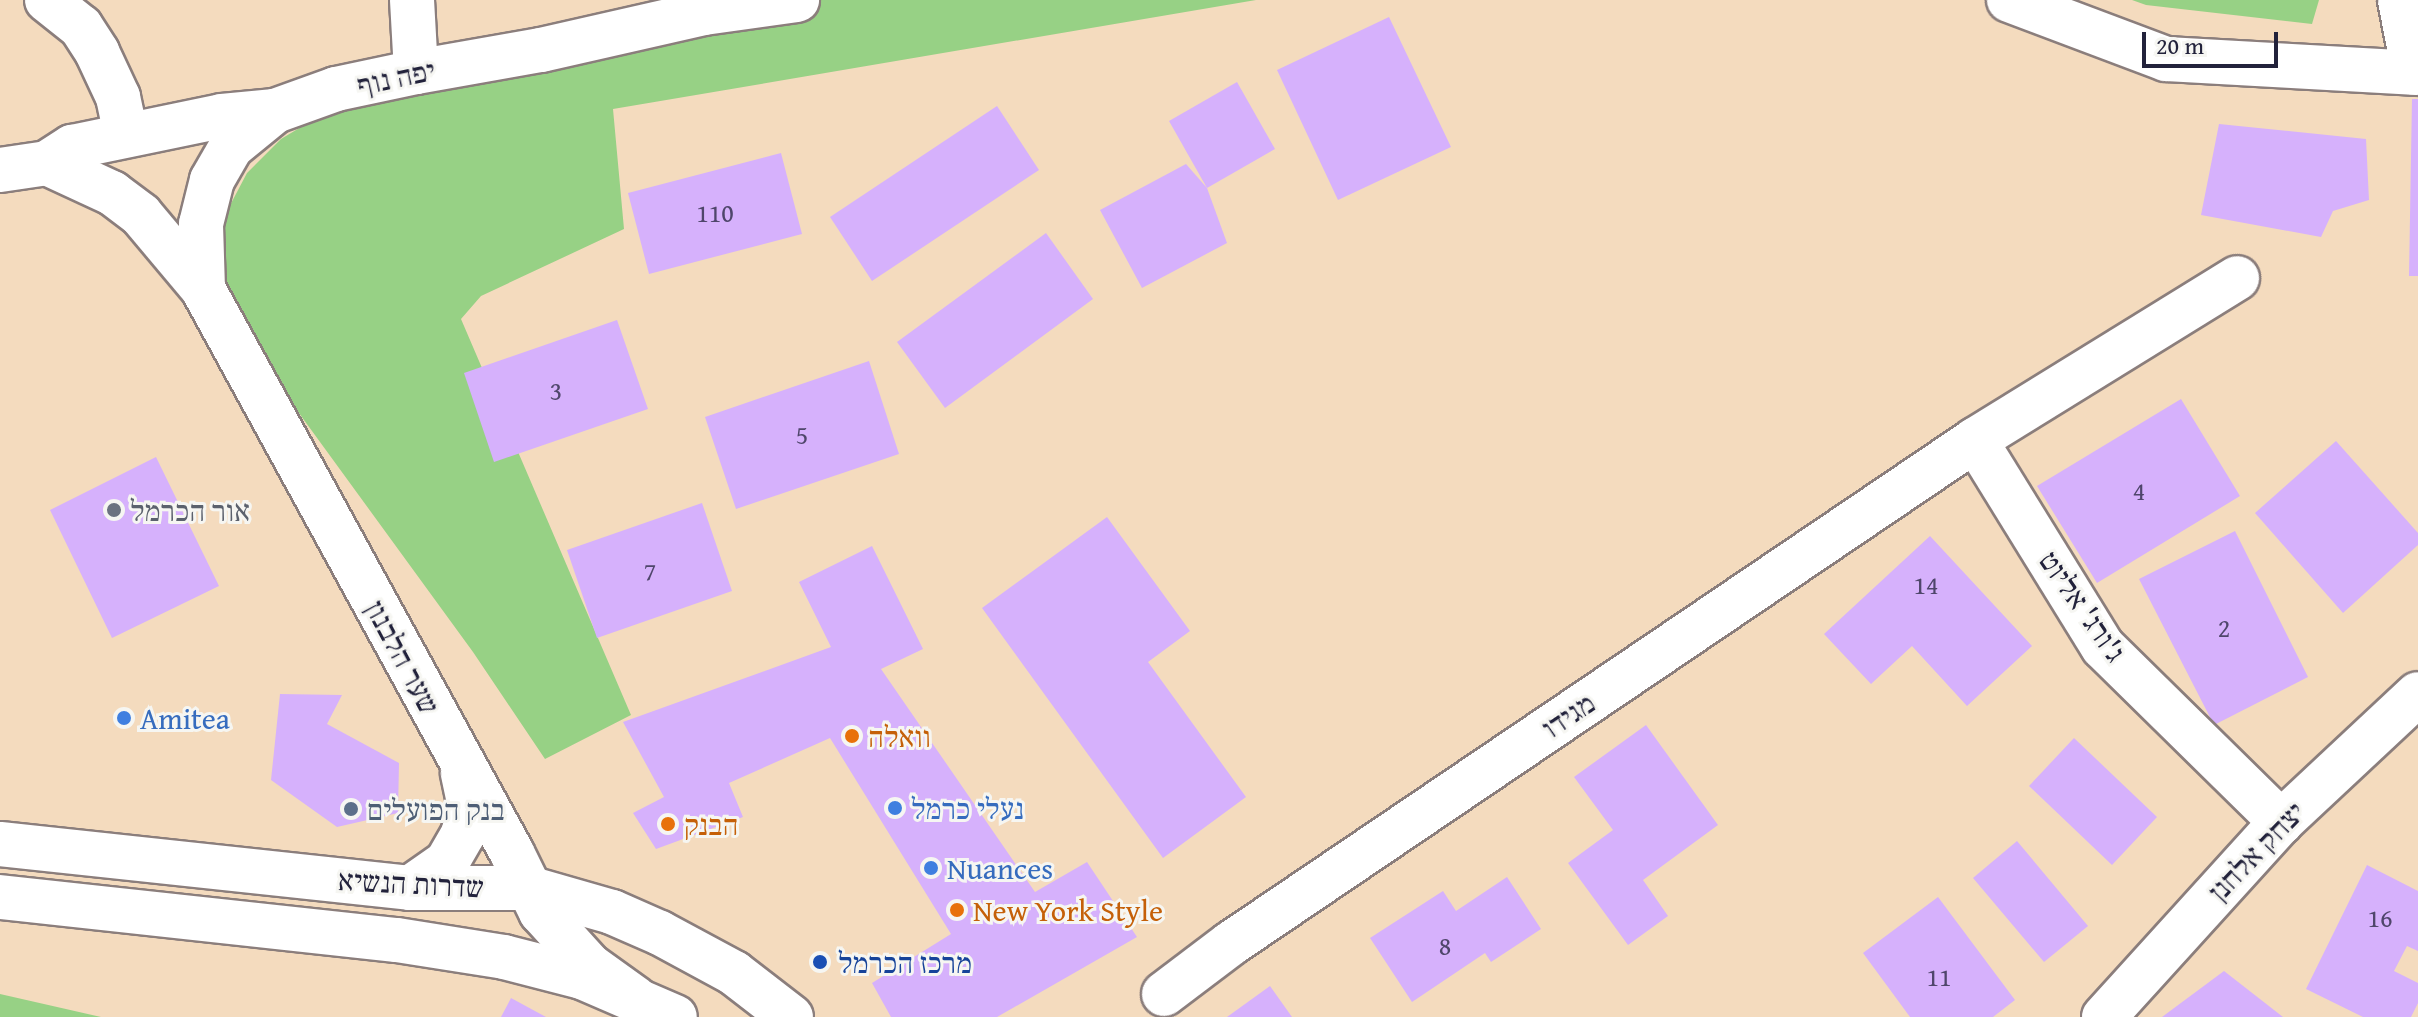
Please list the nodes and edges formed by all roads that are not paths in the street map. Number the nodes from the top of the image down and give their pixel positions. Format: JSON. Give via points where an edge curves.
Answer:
{"nodes":[{"id":1,"x":47,"y":0,"type":"edge"},
{"id":2,"x":412,"y":0,"type":"edge"},
{"id":3,"x":797,"y":0,"type":"edge"},
{"id":4,"x":2009,"y":0,"type":"edge"},
{"id":5,"x":2400,"y":0,"type":"edge"},
{"id":6,"x":416,"y":72,"type":"junction"},
{"id":7,"x":2416,"y":73,"type":"edge"},
{"id":8,"x":275,"y":111,"type":"junction"},
{"id":9,"x":126,"y":135,"type":"junction"},
{"id":10,"x":47,"y":163,"type":"junction"},
{"id":11,"x":0,"y":170,"type":"edge"},
{"id":12,"x":2237,"y":278,"type":"dead end"},
{"id":13,"x":203,"y":289,"type":"junction"},
{"id":14,"x":1975,"y":440,"type":"junction"},
{"id":15,"x":2418,"y":694,"type":"edge"},
{"id":16,"x":462,"y":766,"type":"junction"},
{"id":17,"x":2281,"y":822,"type":"junction"},
{"id":18,"x":0,"y":844,"type":"edge"},
{"id":19,"x":410,"y":888,"type":"junction"},
{"id":20,"x":528,"y":888,"type":"junction"},
{"id":21,"x":0,"y":897,"type":"edge"},
{"id":22,"x":1164,"y":994,"type":"dead end"},
{"id":23,"x":635,"y":998,"type":"junction"},
{"id":24,"x":675,"y":1017,"type":"edge"},
{"id":25,"x":791,"y":1017,"type":"edge"},
{"id":26,"x":2104,"y":1017,"type":"edge"}],
"edges":[{"from":1,"to":9,"type":"street","via":[[81,27],[97,52],[118,97]]},
{"from":2,"to":6,"type":"street"},
{"from":3,"to":6,"type":"street","name":"יפה נוף","via":[[704,13]]},
{"from":4,"to":7,"type":"street","via":[[2166,59]]},
{"from":5,"to":7,"type":"street"},
{"from":6,"to":8,"type":"street","name":"יפה נוף","via":[[336,89]]},
{"from":8,"to":9,"type":"street","name":"יפה נוף"},
{"from":8,"to":13,"type":"street","name":"שער הלבנון","via":[[231,147],[212,180],[201,224]]},
{"from":9,"to":10,"type":"street","name":"יפה נוף","via":[[72,147]]},
{"from":10,"to":11,"type":"street","name":"יפה נוף"},
{"from":10,"to":13,"type":"street","name":"שער הלבנון","via":[[112,193],[141,215]]},
{"from":12,"to":14,"type":"street","name":"מגידו"},
{"from":13,"to":16,"type":"street","name":"שער הלבנון"},
{"from":14,"to":17,"type":"street","name":"ג'ורג' אליוט","via":[[2103,647]]},
{"from":14,"to":22,"type":"street","name":"מגידו","via":[[1230,944]]},
{"from":15,"to":17,"type":"street","name":"יצחק אלחנן"},
{"from":16,"to":19,"type":"street","via":[[470,807],[463,834],[447,862]]},
{"from":16,"to":20,"type":"street","name":"שער הלבנון"},
{"from":17,"to":26,"type":"street","name":"יצחק אלחנן"},
{"from":18,"to":19,"type":"street","name":"שדרות הנשיא"},
{"from":19,"to":20,"type":"street","name":"שדרות הנשיא"},
{"from":20,"to":23,"type":"street","name":"שער הלבנון","via":[[557,934]]},
{"from":20,"to":25,"type":"street","name":"שדרות הנשיא","via":[[612,912],[660,933],[734,973]]},
{"from":21,"to":23,"type":"street","name":"שדרות הנשיא","via":[[412,942],[547,968]]},
{"from":23,"to":24,"type":"street","name":"שדרות הנשיא"}]}
